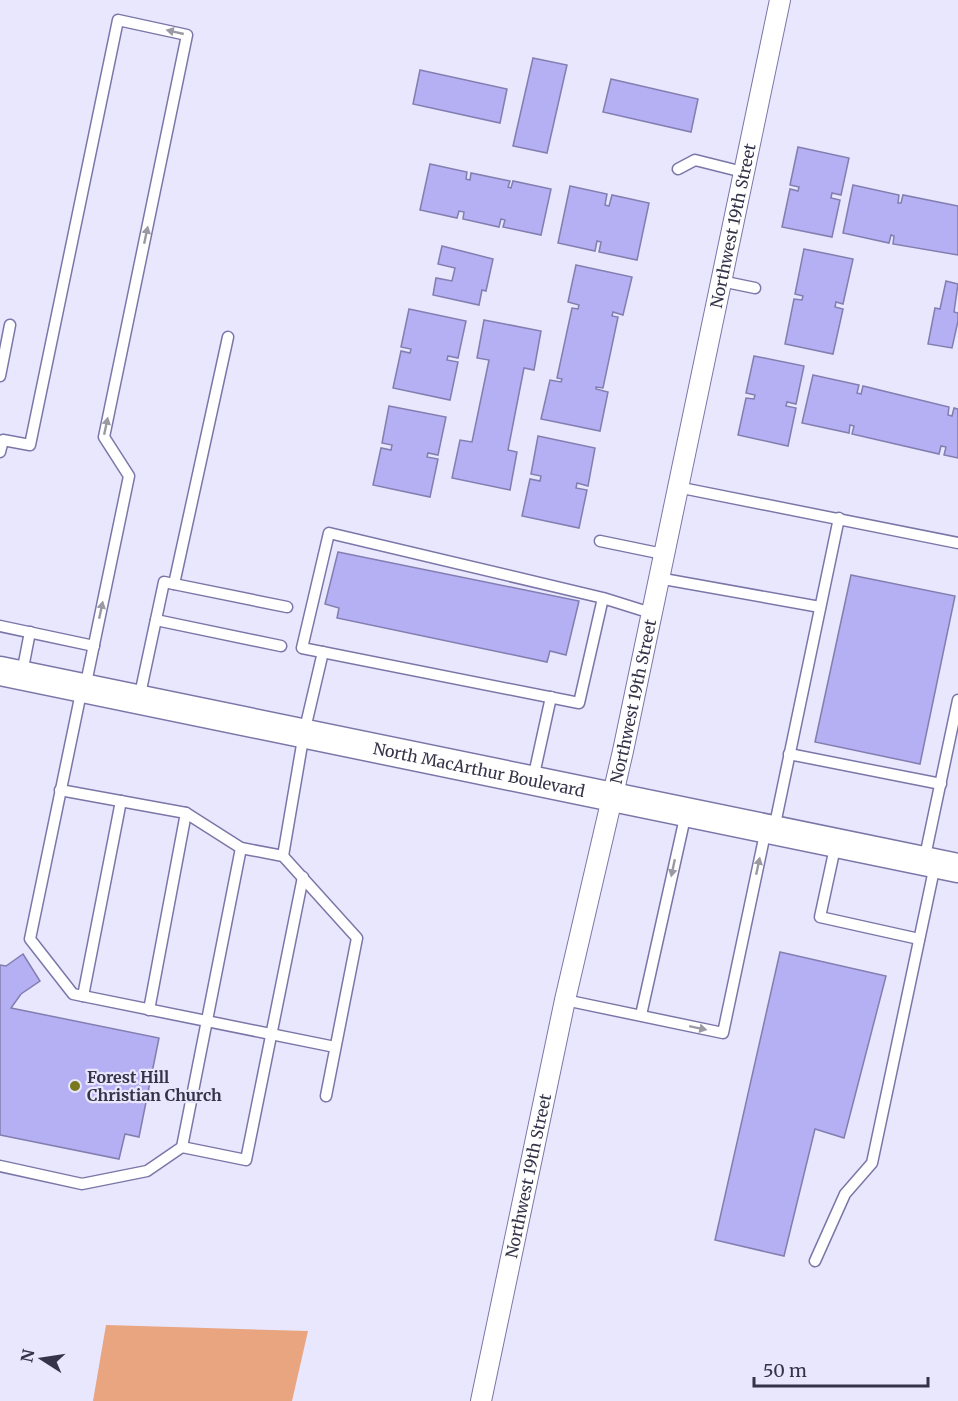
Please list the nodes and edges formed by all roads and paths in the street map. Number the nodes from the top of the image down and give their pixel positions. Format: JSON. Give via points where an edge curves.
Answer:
{"nodes":[{"id":1,"x":780,"y":0,"type":"edge"},
{"id":2,"x":678,"y":169,"type":"dead end"},
{"id":3,"x":743,"y":172,"type":"junction"},
{"id":4,"x":720,"y":281,"type":"junction"},
{"id":5,"x":755,"y":288,"type":"dead end"},
{"id":6,"x":10,"y":325,"type":"dead end"},
{"id":7,"x":228,"y":337,"type":"dead end"},
{"id":8,"x":0,"y":376,"type":"edge"},
{"id":9,"x":1,"y":437,"type":"edge"},
{"id":10,"x":0,"y":452,"type":"edge"},
{"id":11,"x":677,"y":486,"type":"junction"},
{"id":12,"x":839,"y":518,"type":"junction"},
{"id":13,"x":600,"y":541,"type":"dead end"},
{"id":14,"x":958,"y":543,"type":"edge"},
{"id":15,"x":663,"y":554,"type":"junction"},
{"id":16,"x":658,"y":578,"type":"junction"},
{"id":17,"x":174,"y":584,"type":"junction"},
{"id":18,"x":603,"y":598,"type":"junction"},
{"id":19,"x":286,"y":607,"type":"dead end"},
{"id":20,"x":820,"y":607,"type":"junction"},
{"id":21,"x":651,"y":613,"type":"junction"},
{"id":22,"x":156,"y":620,"type":"junction"},
{"id":23,"x":0,"y":626,"type":"edge"},
{"id":24,"x":30,"y":632,"type":"junction"},
{"id":25,"x":94,"y":646,"type":"junction"},
{"id":26,"x":281,"y":646,"type":"dead end"},
{"id":27,"x":323,"y":652,"type":"junction"},
{"id":28,"x":11,"y":673,"type":"edge"},
{"id":29,"x":84,"y":688,"type":"junction"},
{"id":30,"x":551,"y":697,"type":"junction"},
{"id":31,"x":139,"y":699,"type":"junction"},
{"id":32,"x":958,"y":700,"type":"edge"},
{"id":33,"x":304,"y":733,"type":"junction"},
{"id":34,"x":789,"y":754,"type":"junction"},
{"id":35,"x":533,"y":780,"type":"junction"},
{"id":36,"x":941,"y":784,"type":"junction"},
{"id":37,"x":60,"y":790,"type":"junction"},
{"id":38,"x":612,"y":796,"type":"junction"},
{"id":39,"x":121,"y":801,"type":"junction"},
{"id":40,"x":686,"y":811,"type":"junction"},
{"id":41,"x":186,"y":813,"type":"junction"},
{"id":42,"x":770,"y":829,"type":"junction"},
{"id":43,"x":836,"y":843,"type":"junction"},
{"id":44,"x":241,"y":848,"type":"junction"},
{"id":45,"x":284,"y":856,"type":"junction"},
{"id":46,"x":939,"y":864,"type":"edge"},
{"id":47,"x":303,"y":877,"type":"junction"},
{"id":48,"x":919,"y":939,"type":"junction"},
{"id":49,"x":83,"y":996,"type":"junction"},
{"id":50,"x":565,"y":1000,"type":"junction"},
{"id":51,"x":149,"y":1010,"type":"junction"},
{"id":52,"x":641,"y":1015,"type":"junction"},
{"id":53,"x":207,"y":1021,"type":"junction"},
{"id":54,"x":271,"y":1034,"type":"junction"},
{"id":55,"x":335,"y":1047,"type":"junction"},
{"id":56,"x":326,"y":1096,"type":"dead end"},
{"id":57,"x":182,"y":1147,"type":"junction"},
{"id":58,"x":0,"y":1166,"type":"edge"},
{"id":59,"x":815,"y":1261,"type":"dead end"},
{"id":60,"x":481,"y":1401,"type":"edge"}],
"edges":[{"from":1,"to":3,"type":"street","name":"Northwest 19th Street"},
{"from":2,"to":3,"type":"lane","via":[[694,160]]},
{"from":3,"to":4,"type":"street","name":"Northwest 19th Street"},
{"from":4,"to":5,"type":"lane"},
{"from":4,"to":11,"type":"street","name":"Northwest 19th Street"},
{"from":6,"to":8,"type":"lane"},
{"from":7,"to":17,"type":"lane"},
{"from":9,"to":10,"type":"lane"},
{"from":25,"to":9,"type":"lane","one_way":true,"via":[[129,476],[104,437],[187,35],[118,20],[30,445]]},
{"from":11,"to":12,"type":"lane"},
{"from":11,"to":15,"type":"street","name":"Northwest 19th Street"},
{"from":12,"to":14,"type":"lane"},
{"from":12,"to":20,"type":"lane"},
{"from":13,"to":15,"type":"lane"},
{"from":15,"to":16,"type":"street","name":"Northwest 19th Street"},
{"from":16,"to":20,"type":"lane"},
{"from":16,"to":21,"type":"street","name":"Northwest 19th Street"},
{"from":17,"to":19,"type":"lane"},
{"from":17,"to":22,"type":"lane","via":[[164,582]]},
{"from":18,"to":21,"type":"lane"},
{"from":18,"to":27,"type":"lane","via":[[329,533],[302,648]]},
{"from":18,"to":30,"type":"lane","via":[[579,703]]},
{"from":20,"to":34,"type":"lane"},
{"from":21,"to":38,"type":"street","name":"Northwest 19th Street"},
{"from":22,"to":26,"type":"lane"},
{"from":22,"to":31,"type":"lane"},
{"from":23,"to":24,"type":"lane"},
{"from":24,"to":25,"type":"lane"},
{"from":24,"to":28,"type":"lane"},
{"from":25,"to":29,"type":"lane"},
{"from":27,"to":30,"type":"lane"},
{"from":27,"to":33,"type":"lane"},
{"from":28,"to":29,"type":"main road","name":"North MacArthur Boulevard"},
{"from":29,"to":31,"type":"main road","name":"North MacArthur Boulevard"},
{"from":29,"to":37,"type":"lane"},
{"from":30,"to":35,"type":"lane"},
{"from":31,"to":33,"type":"main road","name":"North MacArthur Boulevard"},
{"from":32,"to":36,"type":"lane"},
{"from":33,"to":35,"type":"main road","name":"North MacArthur Boulevard"},
{"from":33,"to":45,"type":"lane"},
{"from":34,"to":36,"type":"lane"},
{"from":34,"to":42,"type":"lane"},
{"from":35,"to":38,"type":"main road","name":"North MacArthur Boulevard"},
{"from":36,"to":46,"type":"lane"},
{"from":37,"to":39,"type":"lane"},
{"from":37,"to":49,"type":"lane","via":[[30,939],[73,994]]},
{"from":38,"to":40,"type":"main road","name":"North MacArthur Boulevard"},
{"from":38,"to":50,"type":"street","name":"Northwest 19th Street"},
{"from":39,"to":41,"type":"lane"},
{"from":39,"to":49,"type":"lane"},
{"from":40,"to":42,"type":"main road","name":"North MacArthur Boulevard"},
{"from":40,"to":52,"type":"lane","one_way":true},
{"from":41,"to":44,"type":"lane"},
{"from":41,"to":51,"type":"lane"},
{"from":42,"to":43,"type":"main road","name":"North MacArthur Boulevard"},
{"from":52,"to":42,"type":"lane","one_way":true,"via":[[723,1033]]},
{"from":43,"to":46,"type":"main road","name":"North MacArthur Boulevard"},
{"from":43,"to":48,"type":"lane","via":[[820,917]]},
{"from":44,"to":45,"type":"lane"},
{"from":44,"to":53,"type":"lane"},
{"from":45,"to":47,"type":"lane"},
{"from":46,"to":48,"type":"lane"},
{"from":47,"to":54,"type":"lane"},
{"from":47,"to":55,"type":"lane","via":[[357,938]]},
{"from":48,"to":59,"type":"lane","via":[[872,1163],[845,1194]]},
{"from":49,"to":51,"type":"lane"},
{"from":50,"to":52,"type":"lane"},
{"from":50,"to":60,"type":"street","name":"Northwest 19th Street"},
{"from":51,"to":53,"type":"lane"},
{"from":53,"to":54,"type":"lane"},
{"from":53,"to":57,"type":"lane"},
{"from":54,"to":55,"type":"lane"},
{"from":54,"to":57,"type":"lane","via":[[246,1160]]},
{"from":55,"to":56,"type":"lane"},
{"from":57,"to":58,"type":"lane","via":[[147,1171],[82,1184]]}]}
